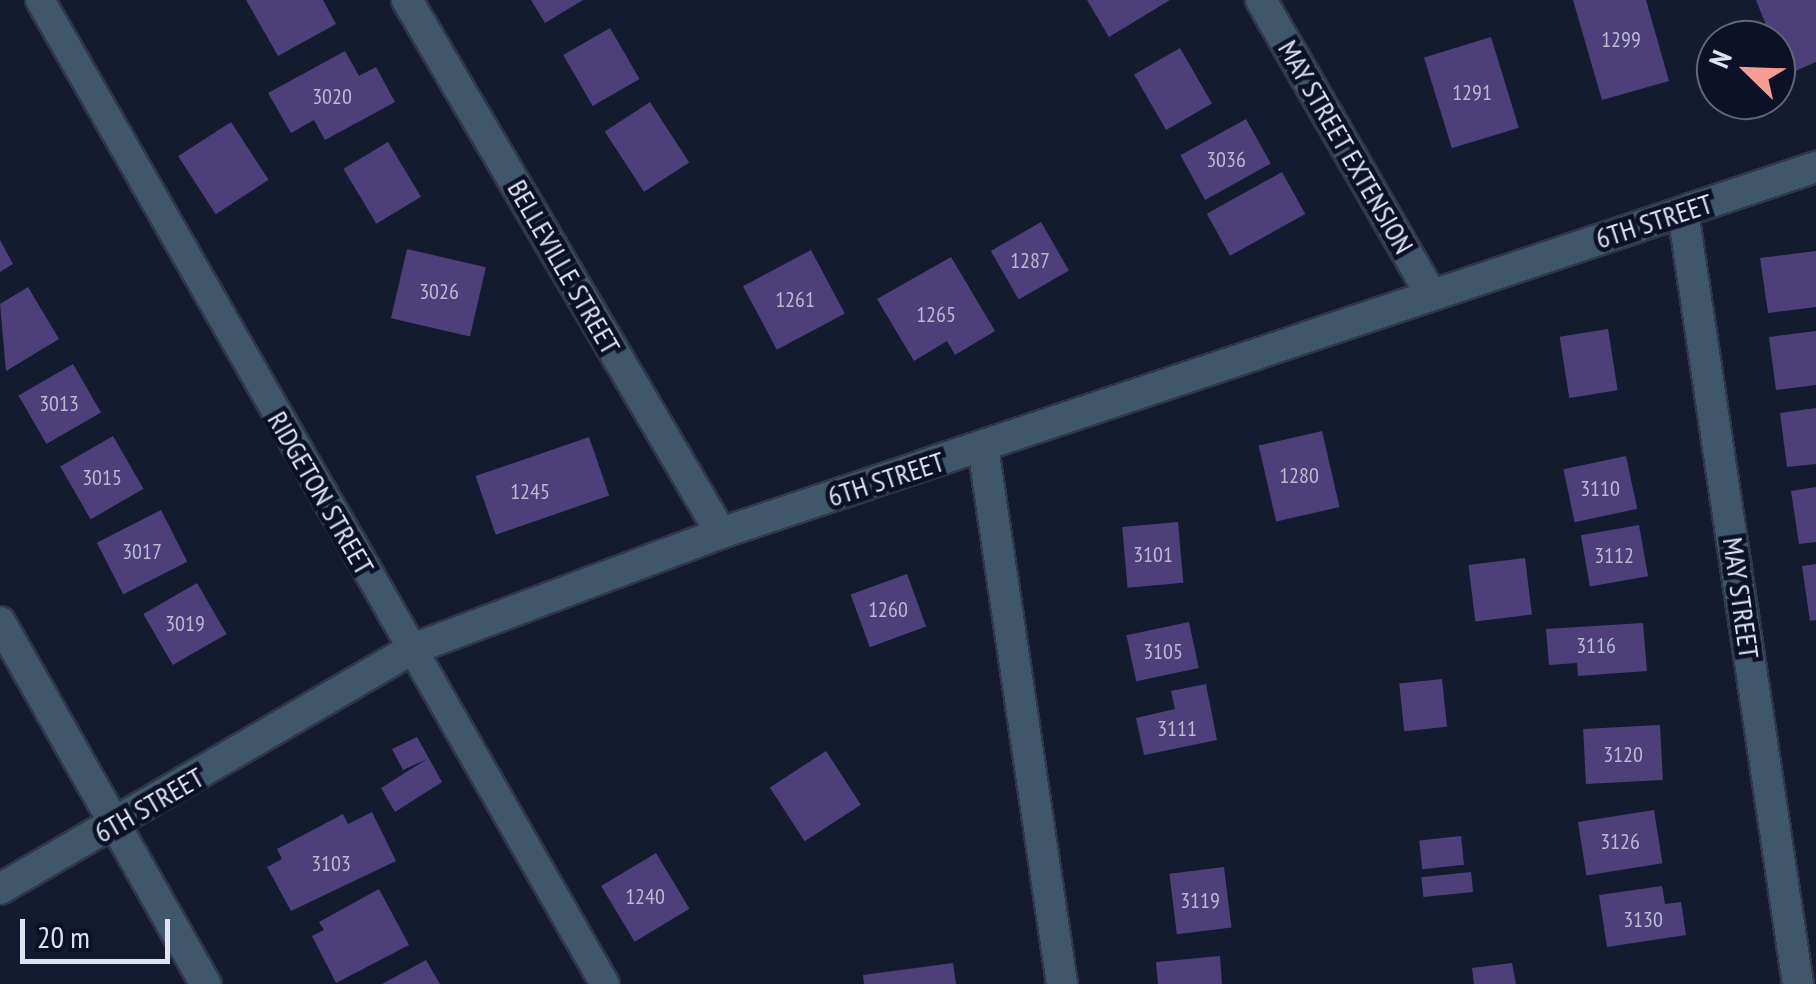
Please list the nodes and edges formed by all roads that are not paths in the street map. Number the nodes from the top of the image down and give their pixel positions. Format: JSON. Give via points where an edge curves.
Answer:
{"nodes":[{"id":1,"x":40,"y":0,"type":"edge"},
{"id":2,"x":408,"y":0,"type":"edge"},
{"id":3,"x":1262,"y":0,"type":"edge"},
{"id":4,"x":1816,"y":167,"type":"edge"},
{"id":5,"x":1683,"y":212,"type":"junction"},
{"id":6,"x":1431,"y":294,"type":"junction"},
{"id":7,"x":983,"y":447,"type":"junction"},
{"id":8,"x":720,"y":533,"type":"junction"},
{"id":9,"x":0,"y":622,"type":"edge"},
{"id":10,"x":410,"y":650,"type":"junction"},
{"id":11,"x":117,"y":826,"type":"junction"},
{"id":12,"x":0,"y":889,"type":"edge"},
{"id":13,"x":206,"y":984,"type":"edge"},
{"id":14,"x":605,"y":984,"type":"edge"},
{"id":15,"x":1062,"y":984,"type":"edge"},
{"id":16,"x":1798,"y":984,"type":"edge"}],
"edges":[{"from":1,"to":10,"type":"lane","name":"RIDGETON STREET"},
{"from":2,"to":8,"type":"street","name":"BELLEVILLE STREET"},
{"from":3,"to":6,"type":"street","name":"MAY STREET EXTENSION"},
{"from":4,"to":5,"type":"street","name":"6TH STREET"},
{"from":5,"to":6,"type":"street","name":"6TH STREET"},
{"from":5,"to":16,"type":"street","name":"MAY STREET"},
{"from":6,"to":7,"type":"street","name":"6TH STREET"},
{"from":7,"to":8,"type":"street","name":"6TH STREET"},
{"from":7,"to":15,"type":"street"},
{"from":8,"to":10,"type":"street","name":"6TH STREET"},
{"from":9,"to":11,"type":"street"},
{"from":10,"to":11,"type":"street","name":"6TH STREET"},
{"from":10,"to":14,"type":"lane","name":"RIDGETON STREET"},
{"from":11,"to":12,"type":"street","name":"6TH STREET"},
{"from":11,"to":13,"type":"street"}]}
